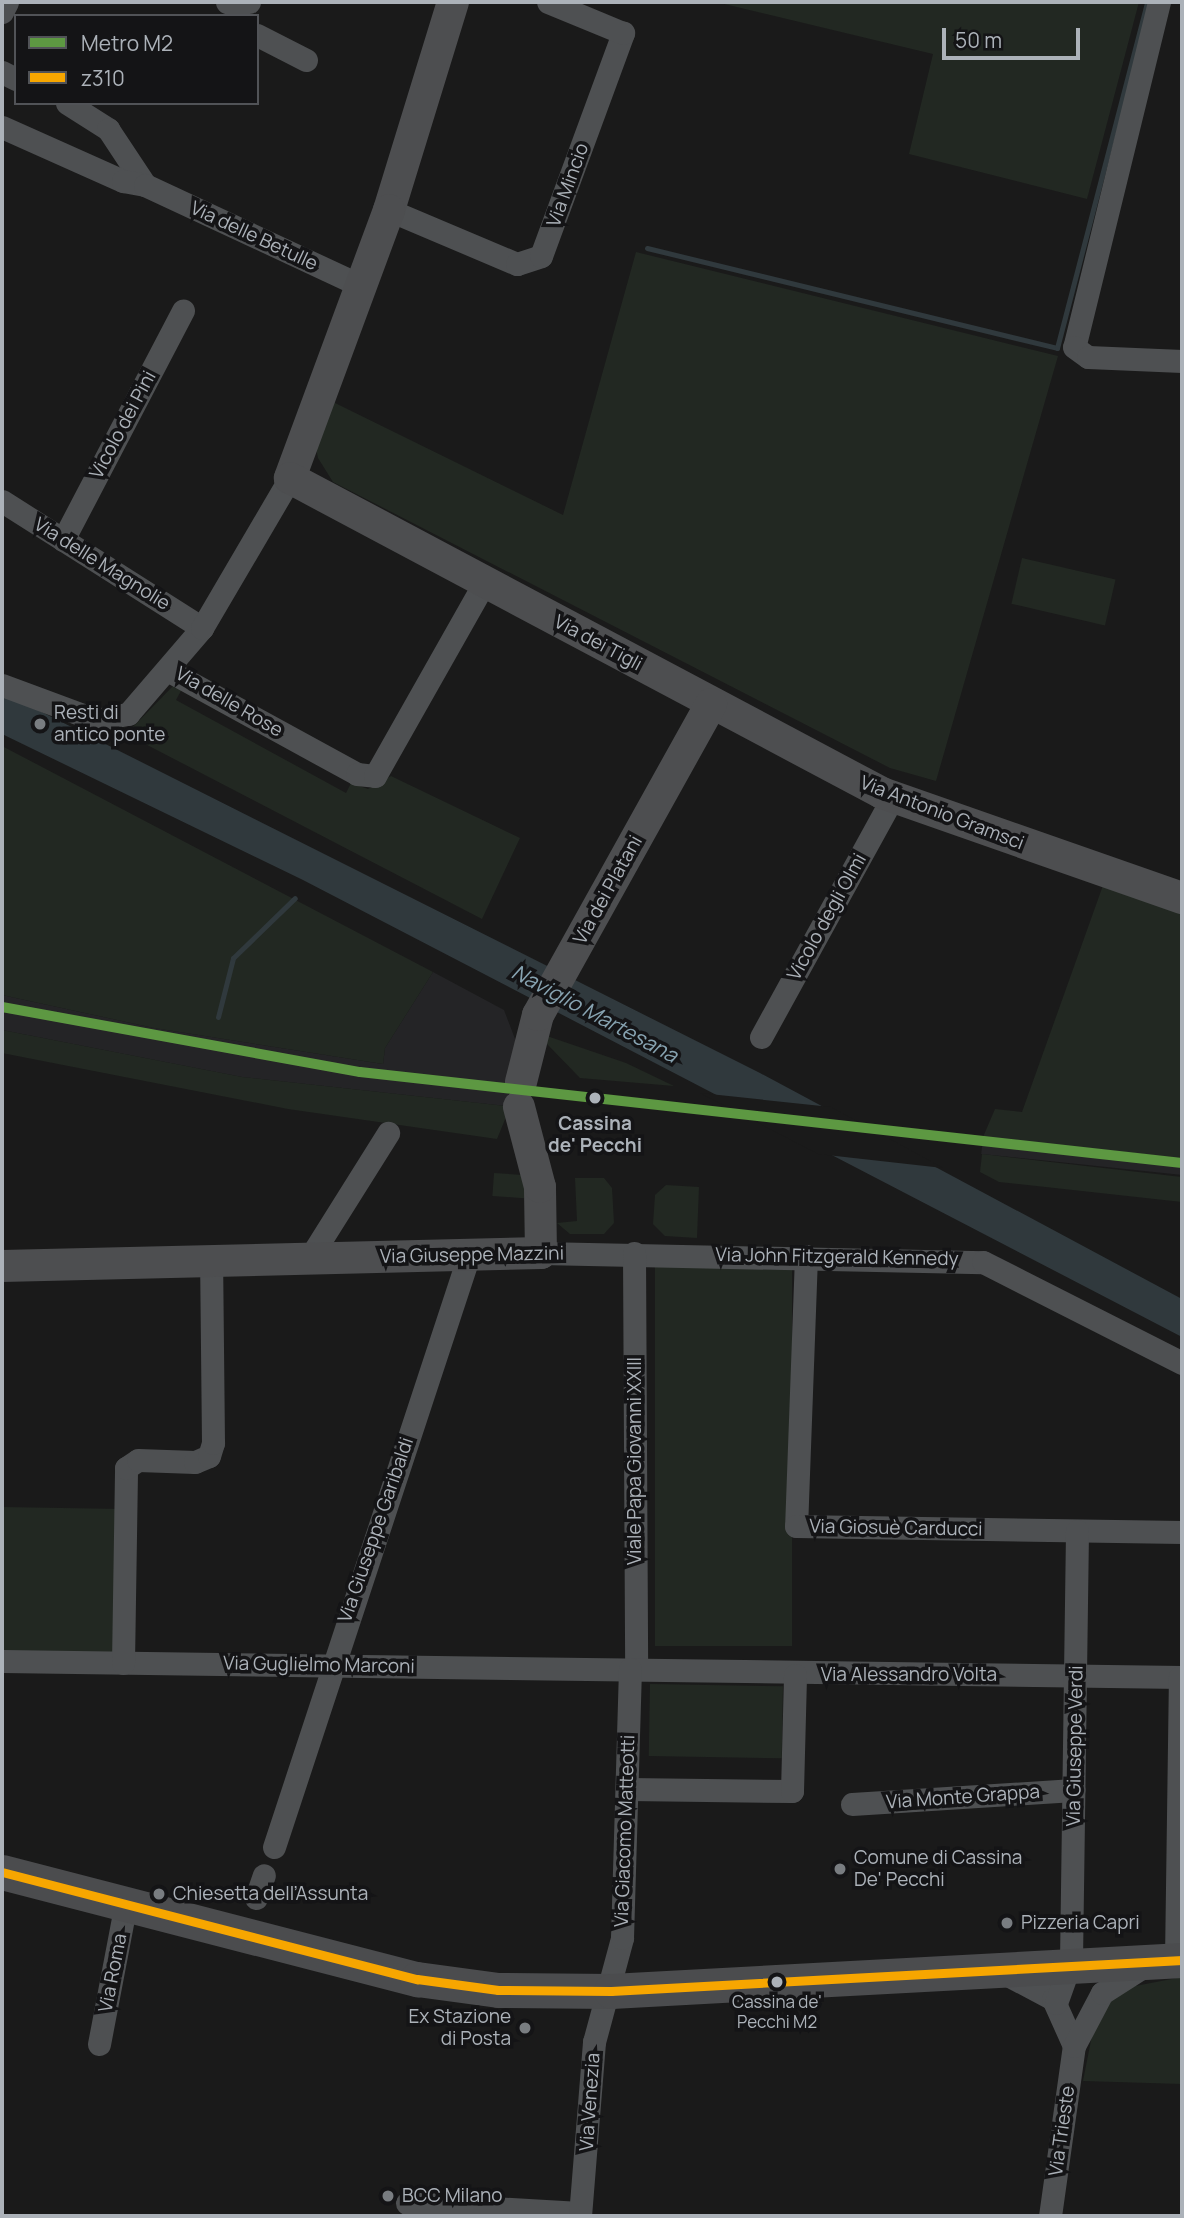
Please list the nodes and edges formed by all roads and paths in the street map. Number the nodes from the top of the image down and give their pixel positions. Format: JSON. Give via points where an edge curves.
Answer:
{"nodes":[{"id":1,"x":7,"y":2,"type":"edge"},
{"id":2,"x":453,"y":2,"type":"edge"},
{"id":3,"x":548,"y":2,"type":"edge"},
{"id":4,"x":1159,"y":2,"type":"edge"},
{"id":5,"x":2,"y":12,"type":"edge"},
{"id":6,"x":259,"y":37,"type":"edge"},
{"id":7,"x":306,"y":60,"type":"dead end"},
{"id":8,"x":70,"y":105,"type":"edge"},
{"id":9,"x":2,"y":127,"type":"edge"},
{"id":10,"x":145,"y":185,"type":"junction"},
{"id":11,"x":389,"y":210,"type":"junction"},
{"id":12,"x":362,"y":286,"type":"junction"},
{"id":13,"x":183,"y":310,"type":"dead end"},
{"id":14,"x":1182,"y":361,"type":"edge"},
{"id":15,"x":290,"y":478,"type":"junction"},
{"id":16,"x":2,"y":501,"type":"edge"},
{"id":17,"x":63,"y":540,"type":"junction"},
{"id":18,"x":484,"y":583,"type":"junction"},
{"id":19,"x":202,"y":628,"type":"junction"},
{"id":20,"x":169,"y":671,"type":"junction"},
{"id":21,"x":2,"y":685,"type":"edge"},
{"id":22,"x":712,"y":704,"type":"junction"},
{"id":23,"x":892,"y":797,"type":"junction"},
{"id":24,"x":1182,"y":898,"type":"edge"},
{"id":25,"x":761,"y":1037,"type":"dead end"},
{"id":26,"x":388,"y":1133,"type":"dead end"},
{"id":27,"x":541,"y":1253,"type":"junction"},
{"id":28,"x":629,"y":1253,"type":"junction"},
{"id":29,"x":469,"y":1255,"type":"junction"},
{"id":30,"x":806,"y":1256,"type":"junction"},
{"id":31,"x":309,"y":1259,"type":"junction"},
{"id":32,"x":211,"y":1261,"type":"junction"},
{"id":33,"x":2,"y":1266,"type":"edge"},
{"id":34,"x":1182,"y":1363,"type":"edge"},
{"id":35,"x":1077,"y":1531,"type":"junction"},
{"id":36,"x":1182,"y":1532,"type":"edge"},
{"id":37,"x":2,"y":1661,"type":"edge"},
{"id":38,"x":123,"y":1662,"type":"junction"},
{"id":39,"x":330,"y":1665,"type":"junction"},
{"id":40,"x":629,"y":1670,"type":"junction"},
{"id":41,"x":795,"y":1675,"type":"junction"},
{"id":42,"x":1076,"y":1675,"type":"junction"},
{"id":43,"x":1181,"y":1677,"type":"edge"},
{"id":44,"x":628,"y":1789,"type":"junction"},
{"id":45,"x":1074,"y":1790,"type":"junction"},
{"id":46,"x":852,"y":1804,"type":"dead end"},
{"id":47,"x":274,"y":1847,"type":"dead end"},
{"id":48,"x":2,"y":1871,"type":"edge"},
{"id":49,"x":264,"y":1875,"type":"dead end"},
{"id":50,"x":126,"y":1902,"type":"junction"},
{"id":51,"x":251,"y":1913,"type":"junction"},
{"id":52,"x":1171,"y":1959,"type":"edge"},
{"id":53,"x":1072,"y":1961,"type":"junction"},
{"id":54,"x":983,"y":1966,"type":"junction"},
{"id":55,"x":611,"y":1991,"type":"junction"},
{"id":56,"x":1056,"y":2003,"type":"junction"},
{"id":57,"x":1091,"y":2006,"type":"junction"},
{"id":58,"x":99,"y":2044,"type":"dead end"},
{"id":59,"x":1074,"y":2046,"type":"junction"},
{"id":60,"x":407,"y":2203,"type":"dead end"},
{"id":61,"x":580,"y":2215,"type":"edge"},
{"id":62,"x":1050,"y":2216,"type":"edge"}],
"edges":[{"from":1,"to":5,"type":"street"},
{"from":2,"to":11,"type":"street"},
{"from":3,"to":11,"type":"street","name":"Via Mincio","via":[[622,33],[541,257],[517,264]]},
{"from":4,"to":14,"type":"street","via":[[1075,351],[1088,357]]},
{"from":6,"to":7,"type":"street"},
{"from":8,"to":10,"type":"street","via":[[104,125]]},
{"from":9,"to":10,"type":"street","name":"Via delle Betulle","via":[[123,181]]},
{"from":10,"to":12,"type":"street","name":"Via delle Betulle"},
{"from":11,"to":12,"type":"street"},
{"from":12,"to":15,"type":"street"},
{"from":13,"to":17,"type":"street","name":"Vicolo dei Pini"},
{"from":15,"to":18,"type":"street","name":"Via dei Tigli"},
{"from":15,"to":19,"type":"street","name":"Via delle Rose"},
{"from":16,"to":17,"type":"street","name":"Via delle Magnolie"},
{"from":17,"to":19,"type":"street","name":"Via delle Magnolie"},
{"from":18,"to":20,"type":"street","name":"Via delle Rose","via":[[375,776],[357,774]]},
{"from":18,"to":22,"type":"street","name":"Via dei Tigli"},
{"from":19,"to":20,"type":"street","name":"Via delle Rose"},
{"from":20,"to":21,"type":"street","via":[[128,715],[108,722]]},
{"from":22,"to":23,"type":"street","name":"Via Antonio Gramsci"},
{"from":22,"to":27,"type":"street","name":"Via dei Platani","via":[[542,1008],[520,1094],[540,1187]]},
{"from":23,"to":24,"type":"street","name":"Via Antonio Gramsci"},
{"from":23,"to":25,"type":"street","name":"Vicolo degli Olmi"},
{"from":26,"to":31,"type":"street"},
{"from":27,"to":28,"type":"street","name":"Via Giuseppe Mazzini"},
{"from":27,"to":29,"type":"street","name":"Via Giuseppe Mazzini"},
{"from":28,"to":30,"type":"street","name":"Via John Fitzgerald Kennedy"},
{"from":28,"to":40,"type":"street","name":"Viale Papa Giovanni XXIII"},
{"from":29,"to":31,"type":"street","name":"Via Giuseppe Mazzini"},
{"from":29,"to":39,"type":"street","name":"Via Giuseppe Garibaldi"},
{"from":30,"to":34,"type":"street","name":"Via John Fitzgerald Kennedy","via":[[984,1262]]},
{"from":30,"to":35,"type":"street","name":"Via Giosuè Carducci","via":[[796,1526]]},
{"from":31,"to":32,"type":"street","name":"Via Giuseppe Mazzini"},
{"from":32,"to":33,"type":"street","name":"Via Giuseppe Mazzini"},
{"from":32,"to":38,"type":"street","via":[[213,1443],[205,1459],[138,1460],[126,1468]]},
{"from":35,"to":36,"type":"street","name":"Via Giosuè Carducci"},
{"from":35,"to":42,"type":"street","name":"Via Giuseppe Verdi"},
{"from":37,"to":38,"type":"street","name":"Via Guglielmo Marconi"},
{"from":38,"to":39,"type":"street","name":"Via Guglielmo Marconi"},
{"from":39,"to":40,"type":"street","name":"Via Guglielmo Marconi"},
{"from":39,"to":47,"type":"street","name":"Via Giuseppe Garibaldi"},
{"from":40,"to":41,"type":"street","name":"Via Alessandro Volta"},
{"from":40,"to":44,"type":"street","name":"Via Giacomo Matteotti"},
{"from":41,"to":42,"type":"street","name":"Via Alessandro Volta"},
{"from":41,"to":44,"type":"street","via":[[792,1791]]},
{"from":42,"to":43,"type":"street","name":"Via Alessandro Volta"},
{"from":42,"to":45,"type":"street","name":"Via Giuseppe Verdi"},
{"from":43,"to":52,"type":"street"},
{"from":44,"to":55,"type":"street","name":"Via Giacomo Matteotti","via":[[622,1938]]},
{"from":45,"to":46,"type":"street","name":"Via Monte Grappa"},
{"from":45,"to":53,"type":"street","name":"Via Giuseppe Verdi"},
{"from":48,"to":50,"type":"main road"},
{"from":49,"to":51,"type":"street"},
{"from":50,"to":51,"type":"main road"},
{"from":50,"to":58,"type":"street","name":"Via Roma"},
{"from":51,"to":55,"type":"main road","via":[[435,1983]]},
{"from":52,"to":53,"type":"main road"},
{"from":52,"to":57,"type":"street","name":"Via Trieste","via":[[1108,1987]]},
{"from":53,"to":54,"type":"main road"},
{"from":53,"to":56,"type":"street"},
{"from":53,"to":57,"type":"street","via":[[1093,1987]]},
{"from":54,"to":55,"type":"main road"},
{"from":54,"to":56,"type":"street","via":[[1037,1986]]},
{"from":55,"to":61,"type":"street","name":"Via Venezia","via":[[594,2042]]},
{"from":56,"to":59,"type":"street"},
{"from":57,"to":59,"type":"street","name":"Via Trieste"},
{"from":59,"to":62,"type":"street","name":"Via Trieste"},
{"from":60,"to":61,"type":"street"}]}
